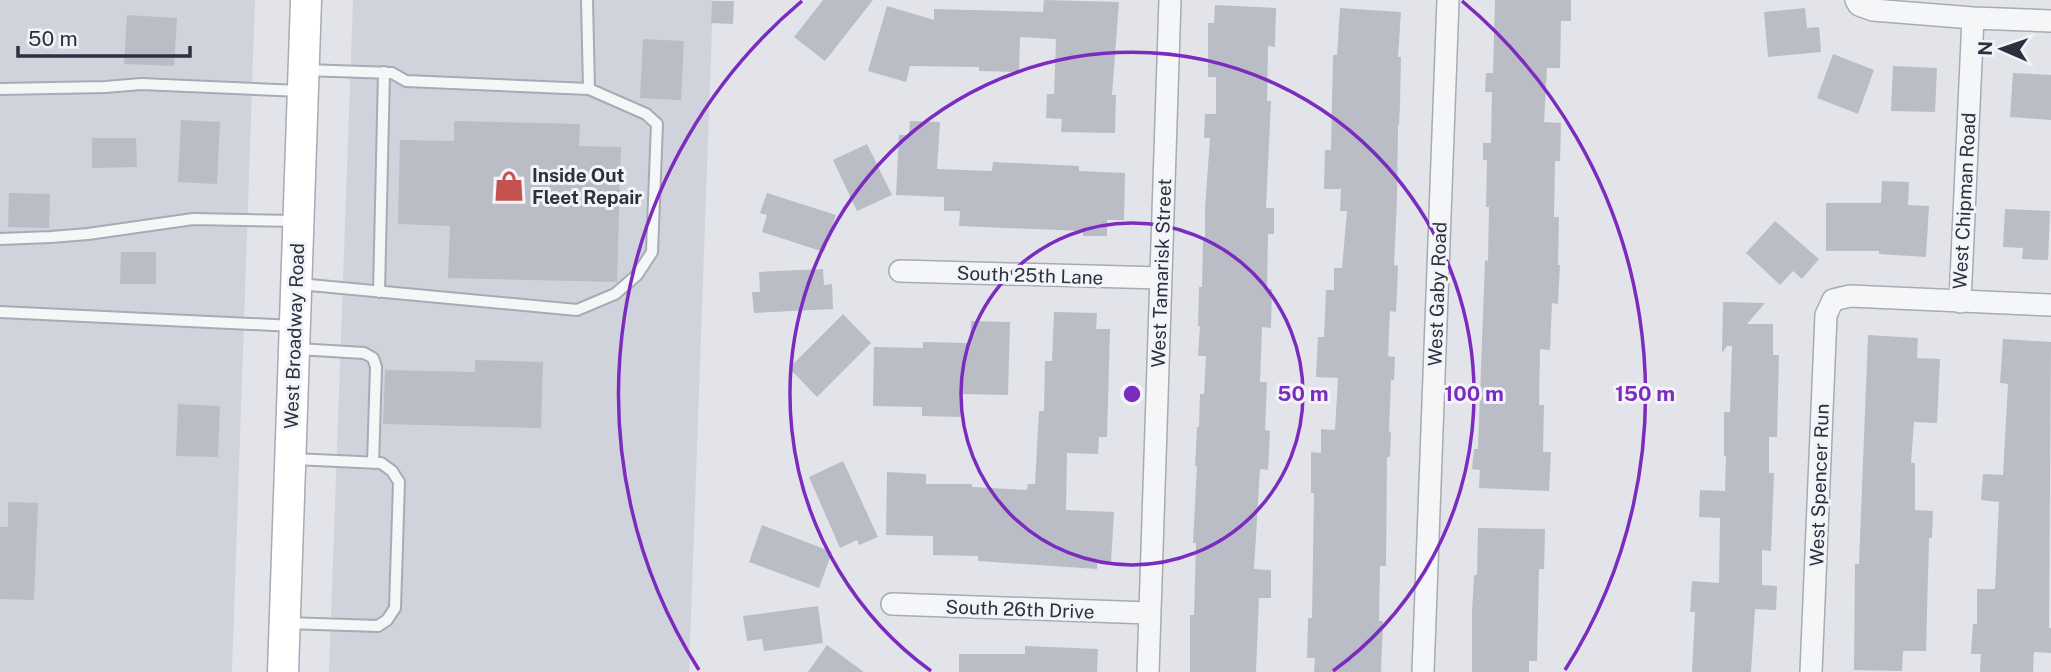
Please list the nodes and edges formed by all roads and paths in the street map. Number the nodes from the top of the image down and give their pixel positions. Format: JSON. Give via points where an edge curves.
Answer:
{"nodes":[{"id":1,"x":306,"y":0,"type":"edge"},
{"id":2,"x":587,"y":0,"type":"edge"},
{"id":3,"x":1170,"y":0,"type":"edge"},
{"id":4,"x":1448,"y":0,"type":"edge"},
{"id":5,"x":1857,"y":3,"type":"edge"},
{"id":6,"x":1972,"y":18,"type":"junction"},
{"id":7,"x":2051,"y":21,"type":"edge"},
{"id":8,"x":384,"y":72,"type":"junction"},
{"id":9,"x":303,"y":81,"type":"junction"},
{"id":10,"x":0,"y":89,"type":"edge"},
{"id":11,"x":589,"y":89,"type":"junction"},
{"id":12,"x":298,"y":221,"type":"junction"},
{"id":13,"x":0,"y":239,"type":"edge"},
{"id":14,"x":900,"y":271,"type":"dead end"},
{"id":15,"x":1161,"y":278,"type":"junction"},
{"id":16,"x":296,"y":283,"type":"junction"},
{"id":17,"x":379,"y":292,"type":"junction"},
{"id":18,"x":1959,"y":302,"type":"junction"},
{"id":19,"x":2051,"y":305,"type":"edge"},
{"id":20,"x":0,"y":312,"type":"edge"},
{"id":21,"x":294,"y":337,"type":"junction"},
{"id":22,"x":290,"y":459,"type":"junction"},
{"id":23,"x":373,"y":463,"type":"junction"},
{"id":24,"x":891,"y":604,"type":"dead end"},
{"id":25,"x":1149,"y":613,"type":"junction"},
{"id":26,"x":284,"y":624,"type":"junction"},
{"id":27,"x":282,"y":672,"type":"edge"},
{"id":28,"x":1147,"y":672,"type":"edge"},
{"id":29,"x":1423,"y":672,"type":"edge"},
{"id":30,"x":1811,"y":672,"type":"edge"}],
"edges":[{"from":1,"to":9,"type":"main road","name":"West Broadway Road"},
{"from":2,"to":11,"type":"lane"},
{"from":3,"to":15,"type":"street","name":"West Tamarisk Street"},
{"from":4,"to":29,"type":"street","name":"West Gaby Road"},
{"from":5,"to":6,"type":"street","via":[[1873,10]]},
{"from":6,"to":7,"type":"street"},
{"from":6,"to":18,"type":"street","name":"West Chipman Road"},
{"from":8,"to":9,"type":"lane"},
{"from":8,"to":11,"type":"lane","via":[[406,81]]},
{"from":8,"to":17,"type":"lane"},
{"from":9,"to":10,"type":"lane"},
{"from":9,"to":12,"type":"main road","name":"West Broadway Road"},
{"from":11,"to":17,"type":"lane","via":[[646,114],[657,124],[652,252],[637,275],[615,294],[577,310]]},
{"from":12,"to":13,"type":"lane","via":[[193,219],[63,236]]},
{"from":12,"to":16,"type":"main road","name":"West Broadway Road"},
{"from":14,"to":15,"type":"street","name":"South 25th Lane"},
{"from":15,"to":25,"type":"street","name":"West Tamarisk Street"},
{"from":16,"to":17,"type":"lane"},
{"from":16,"to":21,"type":"main road","name":"West Broadway Road"},
{"from":18,"to":19,"type":"street"},
{"from":18,"to":30,"type":"street","name":"West Spencer Run","via":[[1850,296],[1833,300],[1826,315]]},
{"from":20,"to":21,"type":"lane"},
{"from":21,"to":22,"type":"main road","name":"West Broadway Road"},
{"from":21,"to":23,"type":"lane","via":[[373,358]]},
{"from":22,"to":23,"type":"lane"},
{"from":22,"to":26,"type":"main road","name":"West Broadway Road"},
{"from":23,"to":26,"type":"lane","via":[[392,471],[399,482],[395,608],[377,626]]},
{"from":24,"to":25,"type":"street","name":"South 26th Drive"},
{"from":25,"to":28,"type":"street","name":"West Tamarisk Street"},
{"from":26,"to":27,"type":"main road","name":"West Broadway Road"}]}
